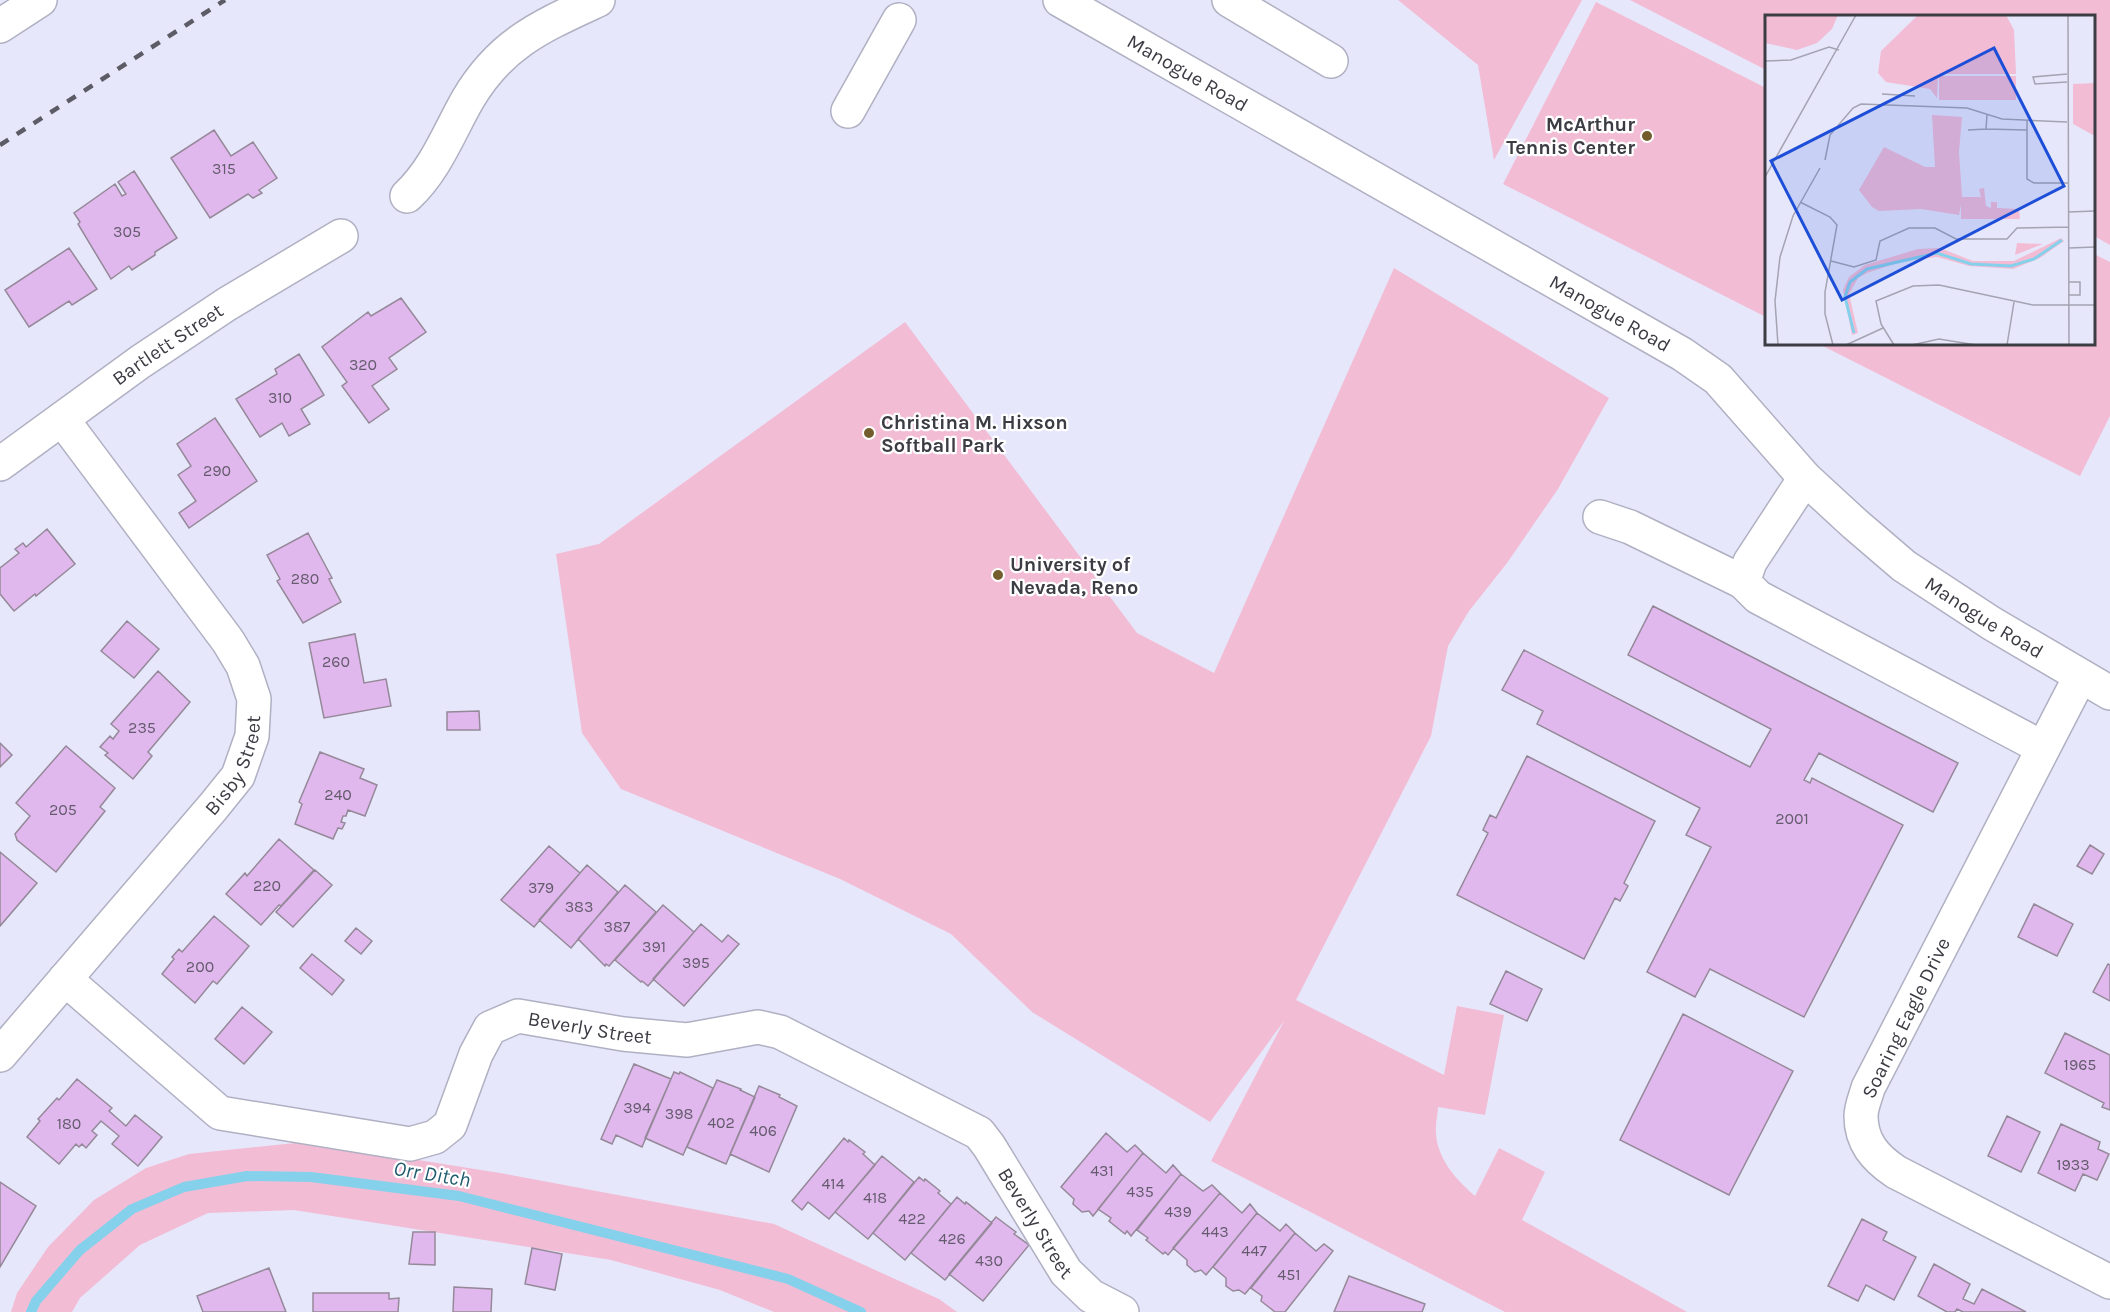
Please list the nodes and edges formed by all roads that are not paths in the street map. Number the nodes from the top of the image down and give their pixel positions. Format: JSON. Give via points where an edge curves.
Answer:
{"nodes":[{"id":1,"x":40,"y":0,"type":"edge"},
{"id":2,"x":598,"y":0,"type":"edge"},
{"id":3,"x":1060,"y":0,"type":"edge"},
{"id":4,"x":1229,"y":0,"type":"edge"},
{"id":5,"x":899,"y":20,"type":"dead end"},
{"id":6,"x":0,"y":26,"type":"edge"},
{"id":7,"x":1331,"y":61,"type":"dead end"},
{"id":8,"x":848,"y":111,"type":"dead end"},
{"id":9,"x":407,"y":196,"type":"dead end"},
{"id":10,"x":341,"y":236,"type":"dead end"},
{"id":11,"x":62,"y":419,"type":"junction"},
{"id":12,"x":0,"y":465,"type":"edge"},
{"id":13,"x":1805,"y":478,"type":"junction"},
{"id":14,"x":1600,"y":517,"type":"dead end"},
{"id":15,"x":1743,"y":582,"type":"junction"},
{"id":16,"x":2080,"y":677,"type":"junction"},
{"id":17,"x":2110,"y":693,"type":"edge"},
{"id":18,"x":2043,"y":748,"type":"junction"},
{"id":19,"x":65,"y":979,"type":"junction"},
{"id":20,"x":0,"y":1055,"type":"edge"},
{"id":21,"x":2110,"y":1282,"type":"edge"},
{"id":22,"x":1122,"y":1312,"type":"edge"}],
"edges":[{"from":1,"to":6,"type":"street"},
{"from":2,"to":9,"type":"street","via":[[518,41],[488,70],[468,98],[444,148]]},
{"from":3,"to":13,"type":"street","name":"Manogue Road","via":[[1682,354],[1718,379]]},
{"from":4,"to":7,"type":"street"},
{"from":5,"to":8,"type":"street"},
{"from":10,"to":11,"type":"street","name":"Bartlett Street","via":[[227,304]]},
{"from":11,"to":12,"type":"street","name":"Bartlett Street"},
{"from":11,"to":19,"type":"street","name":"Bisby Street","via":[[228,641],[243,666],[254,699],[252,736],[238,776]]},
{"from":13,"to":15,"type":"street","via":[[1750,562]]},
{"from":13,"to":16,"type":"street","name":"Manogue Road","via":[[1904,566]]},
{"from":14,"to":15,"type":"street","via":[[1630,527]]},
{"from":15,"to":18,"type":"street","via":[[1758,597]]},
{"from":16,"to":17,"type":"street","name":"Manogue Road"},
{"from":16,"to":18,"type":"street","name":"Soaring Eagle Drive"},
{"from":18,"to":21,"type":"street","name":"Soaring Eagle Drive","via":[[1868,1088],[1861,1115],[1865,1139],[1878,1160]]},
{"from":19,"to":20,"type":"street","name":"Bisby Street"},
{"from":19,"to":22,"type":"street","name":"Beverly Street","via":[[220,1113],[410,1144],[435,1137],[450,1125],[476,1054],[490,1028],[518,1016],[623,1034],[687,1040],[758,1027],[780,1032],[979,1133],[1066,1272],[1091,1296]]}]}
